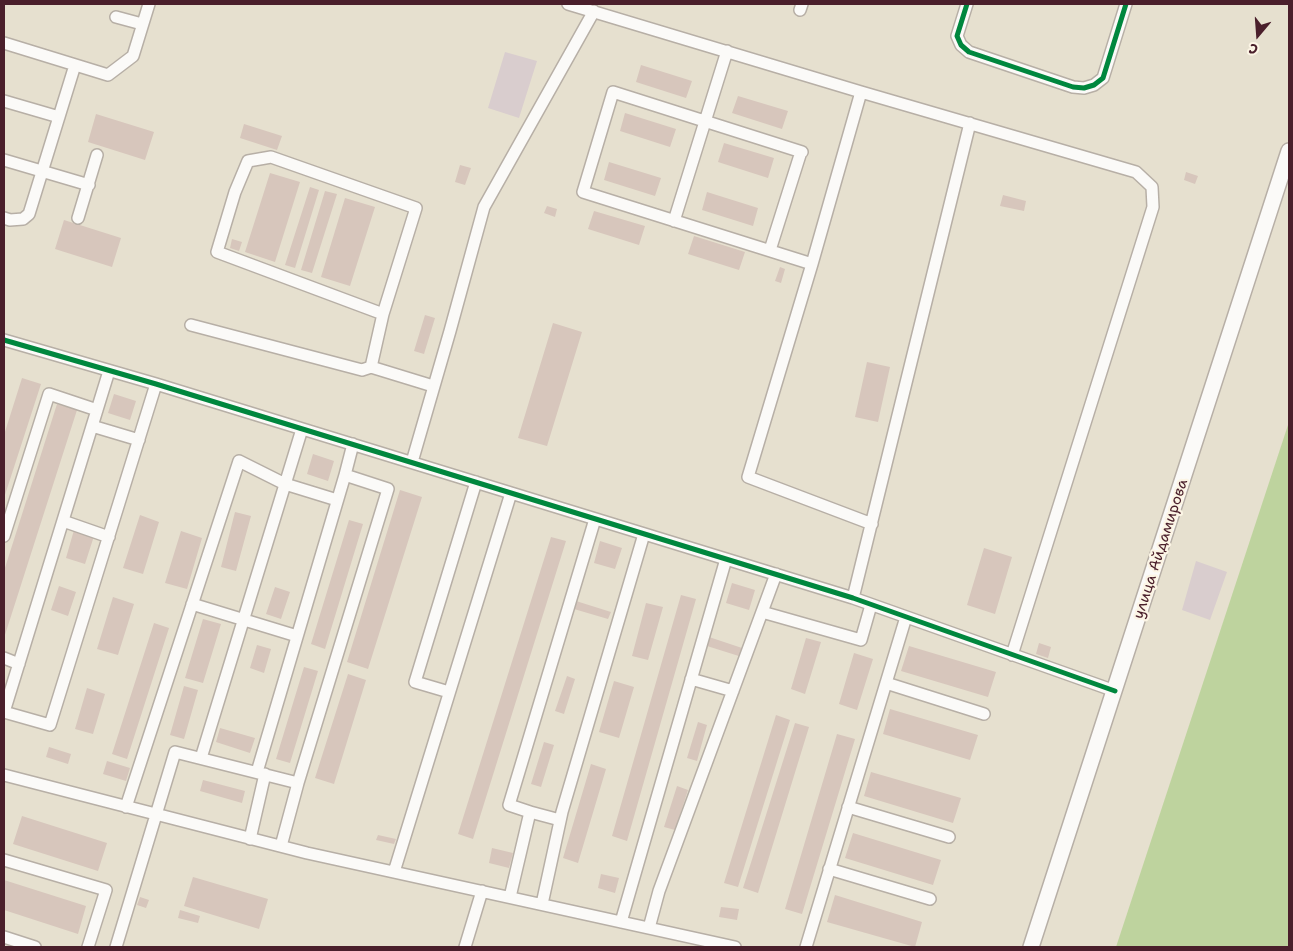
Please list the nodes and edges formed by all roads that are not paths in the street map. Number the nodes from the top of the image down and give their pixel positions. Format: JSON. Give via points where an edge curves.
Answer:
{"nodes":[{"id":1,"x":149,"y":4,"type":"edge"},
{"id":2,"x":568,"y":4,"type":"edge"},
{"id":3,"x":967,"y":4,"type":"edge"},
{"id":4,"x":1126,"y":4,"type":"edge"},
{"id":5,"x":594,"y":10,"type":"junction"},
{"id":6,"x":116,"y":17,"type":"dead end"},
{"id":7,"x":142,"y":24,"type":"junction"},
{"id":8,"x":4,"y":43,"type":"edge"},
{"id":9,"x":727,"y":51,"type":"junction"},
{"id":10,"x":75,"y":66,"type":"junction"},
{"id":11,"x":862,"y":92,"type":"junction"},
{"id":12,"x":4,"y":101,"type":"edge"},
{"id":13,"x":59,"y":117,"type":"junction"},
{"id":14,"x":705,"y":121,"type":"junction"},
{"id":15,"x":970,"y":123,"type":"junction"},
{"id":16,"x":1289,"y":151,"type":"edge"},
{"id":17,"x":98,"y":154,"type":"dead end"},
{"id":18,"x":4,"y":160,"type":"edge"},
{"id":19,"x":43,"y":172,"type":"junction"},
{"id":20,"x":88,"y":185,"type":"junction"},
{"id":21,"x":4,"y":218,"type":"edge"},
{"id":22,"x":78,"y":218,"type":"dead end"},
{"id":23,"x":674,"y":221,"type":"junction"},
{"id":24,"x":770,"y":250,"type":"junction"},
{"id":25,"x":812,"y":264,"type":"junction"},
{"id":26,"x":383,"y":314,"type":"junction"},
{"id":27,"x":191,"y":325,"type":"dead end"},
{"id":28,"x":4,"y":340,"type":"edge"},
{"id":29,"x":370,"y":367,"type":"junction"},
{"id":30,"x":109,"y":371,"type":"junction"},
{"id":31,"x":156,"y":384,"type":"junction"},
{"id":32,"x":433,"y":386,"type":"junction"},
{"id":33,"x":97,"y":410,"type":"junction"},
{"id":34,"x":92,"y":426,"type":"junction"},
{"id":35,"x":302,"y":429,"type":"junction"},
{"id":36,"x":139,"y":440,"type":"junction"},
{"id":37,"x":353,"y":444,"type":"junction"},
{"id":38,"x":412,"y":462,"type":"junction"},
{"id":39,"x":345,"y":475,"type":"junction"},
{"id":40,"x":476,"y":482,"type":"junction"},
{"id":41,"x":285,"y":484,"type":"junction"},
{"id":42,"x":511,"y":493,"type":"junction"},
{"id":43,"x":338,"y":500,"type":"junction"},
{"id":44,"x":595,"y":519,"type":"junction"},
{"id":45,"x":63,"y":521,"type":"junction"},
{"id":46,"x":872,"y":524,"type":"junction"},
{"id":47,"x":644,"y":534,"type":"junction"},
{"id":48,"x":4,"y":536,"type":"edge"},
{"id":49,"x":109,"y":537,"type":"junction"},
{"id":50,"x":726,"y":559,"type":"junction"},
{"id":51,"x":776,"y":574,"type":"junction"},
{"id":52,"x":853,"y":598,"type":"junction"},
{"id":53,"x":192,"y":604,"type":"junction"},
{"id":54,"x":871,"y":605,"type":"junction"},
{"id":55,"x":762,"y":612,"type":"junction"},
{"id":56,"x":906,"y":617,"type":"junction"},
{"id":57,"x":244,"y":619,"type":"junction"},
{"id":58,"x":298,"y":636,"type":"junction"},
{"id":59,"x":1012,"y":655,"type":"junction"},
{"id":60,"x":4,"y":658,"type":"edge"},
{"id":61,"x":19,"y":664,"type":"junction"},
{"id":62,"x":692,"y":679,"type":"junction"},
{"id":63,"x":886,"y":683,"type":"junction"},
{"id":64,"x":733,"y":691,"type":"junction"},
{"id":65,"x":1115,"y":691,"type":"junction"},
{"id":66,"x":449,"y":692,"type":"junction"},
{"id":67,"x":4,"y":712,"type":"edge"},
{"id":68,"x":984,"y":714,"type":"dead end"},
{"id":69,"x":201,"y":758,"type":"junction"},
{"id":70,"x":261,"y":773,"type":"junction"},
{"id":71,"x":4,"y":775,"type":"edge"},
{"id":72,"x":298,"y":783,"type":"junction"},
{"id":73,"x":126,"y":807,"type":"junction"},
{"id":74,"x":848,"y":807,"type":"junction"},
{"id":75,"x":530,"y":812,"type":"junction"},
{"id":76,"x":155,"y":815,"type":"junction"},
{"id":77,"x":560,"y":820,"type":"junction"},
{"id":78,"x":949,"y":838,"type":"dead end"},
{"id":79,"x":250,"y":839,"type":"junction"},
{"id":80,"x":281,"y":846,"type":"junction"},
{"id":81,"x":4,"y":860,"type":"edge"},
{"id":82,"x":829,"y":868,"type":"junction"},
{"id":83,"x":394,"y":872,"type":"junction"},
{"id":84,"x":482,"y":891,"type":"junction"},
{"id":85,"x":510,"y":897,"type":"junction"},
{"id":86,"x":930,"y":899,"type":"dead end"},
{"id":87,"x":542,"y":904,"type":"junction"},
{"id":88,"x":621,"y":922,"type":"junction"},
{"id":89,"x":649,"y":928,"type":"junction"},
{"id":90,"x":4,"y":937,"type":"edge"},
{"id":91,"x":35,"y":947,"type":"edge"},
{"id":92,"x":88,"y":947,"type":"edge"},
{"id":93,"x":116,"y":947,"type":"edge"},
{"id":94,"x":465,"y":947,"type":"edge"},
{"id":95,"x":731,"y":947,"type":"edge"},
{"id":96,"x":806,"y":947,"type":"edge"},
{"id":97,"x":1031,"y":947,"type":"edge"}],
"edges":[{"from":1,"to":7,"type":"street"},
{"from":2,"to":5,"type":"street"},
{"from":3,"to":4,"type":"street","via":[[957,36],[969,52],[1084,88],[1104,78]]},
{"from":5,"to":9,"type":"street"},
{"from":5,"to":32,"type":"street","via":[[484,207]]},
{"from":6,"to":7,"type":"street"},
{"from":7,"to":10,"type":"street","via":[[132,56],[108,75]]},
{"from":8,"to":10,"type":"street"},
{"from":9,"to":11,"type":"street"},
{"from":9,"to":14,"type":"street"},
{"from":10,"to":13,"type":"street"},
{"from":11,"to":15,"type":"street"},
{"from":11,"to":25,"type":"street"},
{"from":12,"to":13,"type":"street"},
{"from":13,"to":19,"type":"street"},
{"from":14,"to":23,"type":"street"},
{"from":14,"to":23,"type":"street","via":[[613,92],[610,101],[582,192]]},
{"from":14,"to":24,"type":"street","via":[[801,153]]},
{"from":15,"to":46,"type":"street"},
{"from":15,"to":59,"type":"street","via":[[1136,172],[1152,187],[1153,207]]},
{"from":16,"to":65,"type":"main road","name":"улица Айдамирова"},
{"from":17,"to":20,"type":"street"},
{"from":18,"to":19,"type":"street"},
{"from":19,"to":20,"type":"street"},
{"from":19,"to":21,"type":"street","via":[[29,214],[23,220]]},
{"from":20,"to":22,"type":"street"},
{"from":23,"to":24,"type":"street"},
{"from":24,"to":25,"type":"street"},
{"from":25,"to":46,"type":"street","via":[[748,476]]},
{"from":26,"to":26,"type":"street","via":[[217,252],[248,161],[271,157],[416,208]]},
{"from":26,"to":29,"type":"street"},
{"from":27,"to":29,"type":"street","via":[[362,370]]},
{"from":28,"to":30,"type":"street"},
{"from":29,"to":32,"type":"street"},
{"from":30,"to":31,"type":"street"},
{"from":30,"to":33,"type":"street"},
{"from":31,"to":35,"type":"street"},
{"from":31,"to":36,"type":"street"},
{"from":32,"to":38,"type":"street"},
{"from":33,"to":34,"type":"street"},
{"from":33,"to":48,"type":"street","via":[[49,394]]},
{"from":34,"to":36,"type":"street"},
{"from":34,"to":45,"type":"street"},
{"from":35,"to":37,"type":"street"},
{"from":35,"to":41,"type":"street"},
{"from":36,"to":49,"type":"street"},
{"from":37,"to":38,"type":"street"},
{"from":37,"to":39,"type":"street"},
{"from":38,"to":40,"type":"street"},
{"from":39,"to":43,"type":"street"},
{"from":39,"to":72,"type":"street","via":[[388,489]]},
{"from":40,"to":42,"type":"street"},
{"from":40,"to":66,"type":"street","via":[[415,682]]},
{"from":41,"to":43,"type":"street"},
{"from":41,"to":53,"type":"street","via":[[239,461]]},
{"from":41,"to":57,"type":"street"},
{"from":42,"to":44,"type":"street"},
{"from":42,"to":66,"type":"street"},
{"from":43,"to":58,"type":"street"},
{"from":44,"to":47,"type":"street"},
{"from":44,"to":75,"type":"street","via":[[509,804]]},
{"from":45,"to":49,"type":"street"},
{"from":45,"to":61,"type":"street"},
{"from":46,"to":52,"type":"street"},
{"from":47,"to":50,"type":"street"},
{"from":47,"to":77,"type":"street"},
{"from":49,"to":67,"type":"street","via":[[50,726]]},
{"from":50,"to":51,"type":"street"},
{"from":50,"to":62,"type":"street"},
{"from":51,"to":52,"type":"street"},
{"from":51,"to":55,"type":"street"},
{"from":52,"to":54,"type":"street"},
{"from":53,"to":57,"type":"street"},
{"from":53,"to":73,"type":"street"},
{"from":54,"to":55,"type":"street","via":[[861,640]]},
{"from":54,"to":56,"type":"street"},
{"from":55,"to":64,"type":"street"},
{"from":56,"to":59,"type":"street"},
{"from":56,"to":63,"type":"street"},
{"from":57,"to":58,"type":"street"},
{"from":57,"to":69,"type":"street"},
{"from":58,"to":70,"type":"street"},
{"from":59,"to":65,"type":"street"},
{"from":60,"to":61,"type":"street"},
{"from":61,"to":67,"type":"street"},
{"from":62,"to":64,"type":"street"},
{"from":62,"to":88,"type":"street"},
{"from":63,"to":68,"type":"street"},
{"from":63,"to":74,"type":"street"},
{"from":64,"to":89,"type":"street","via":[[659,891]]},
{"from":65,"to":97,"type":"main road","name":"улица Айдамирова"},
{"from":66,"to":83,"type":"street"},
{"from":69,"to":70,"type":"street"},
{"from":69,"to":76,"type":"street","via":[[175,752]]},
{"from":70,"to":72,"type":"street"},
{"from":70,"to":79,"type":"street"},
{"from":71,"to":73,"type":"street"},
{"from":72,"to":80,"type":"street"},
{"from":73,"to":76,"type":"street"},
{"from":74,"to":78,"type":"street"},
{"from":74,"to":82,"type":"street"},
{"from":75,"to":77,"type":"street"},
{"from":75,"to":85,"type":"street"},
{"from":76,"to":79,"type":"street"},
{"from":76,"to":93,"type":"street"},
{"from":77,"to":87,"type":"street"},
{"from":79,"to":80,"type":"street"},
{"from":80,"to":83,"type":"street"},
{"from":81,"to":92,"type":"street","via":[[106,890]]},
{"from":82,"to":86,"type":"street"},
{"from":82,"to":96,"type":"street"},
{"from":83,"to":84,"type":"street"},
{"from":84,"to":85,"type":"street"},
{"from":84,"to":94,"type":"street"},
{"from":85,"to":87,"type":"street"},
{"from":87,"to":88,"type":"street"},
{"from":88,"to":89,"type":"street"},
{"from":89,"to":95,"type":"street"},
{"from":90,"to":91,"type":"street"}]}
